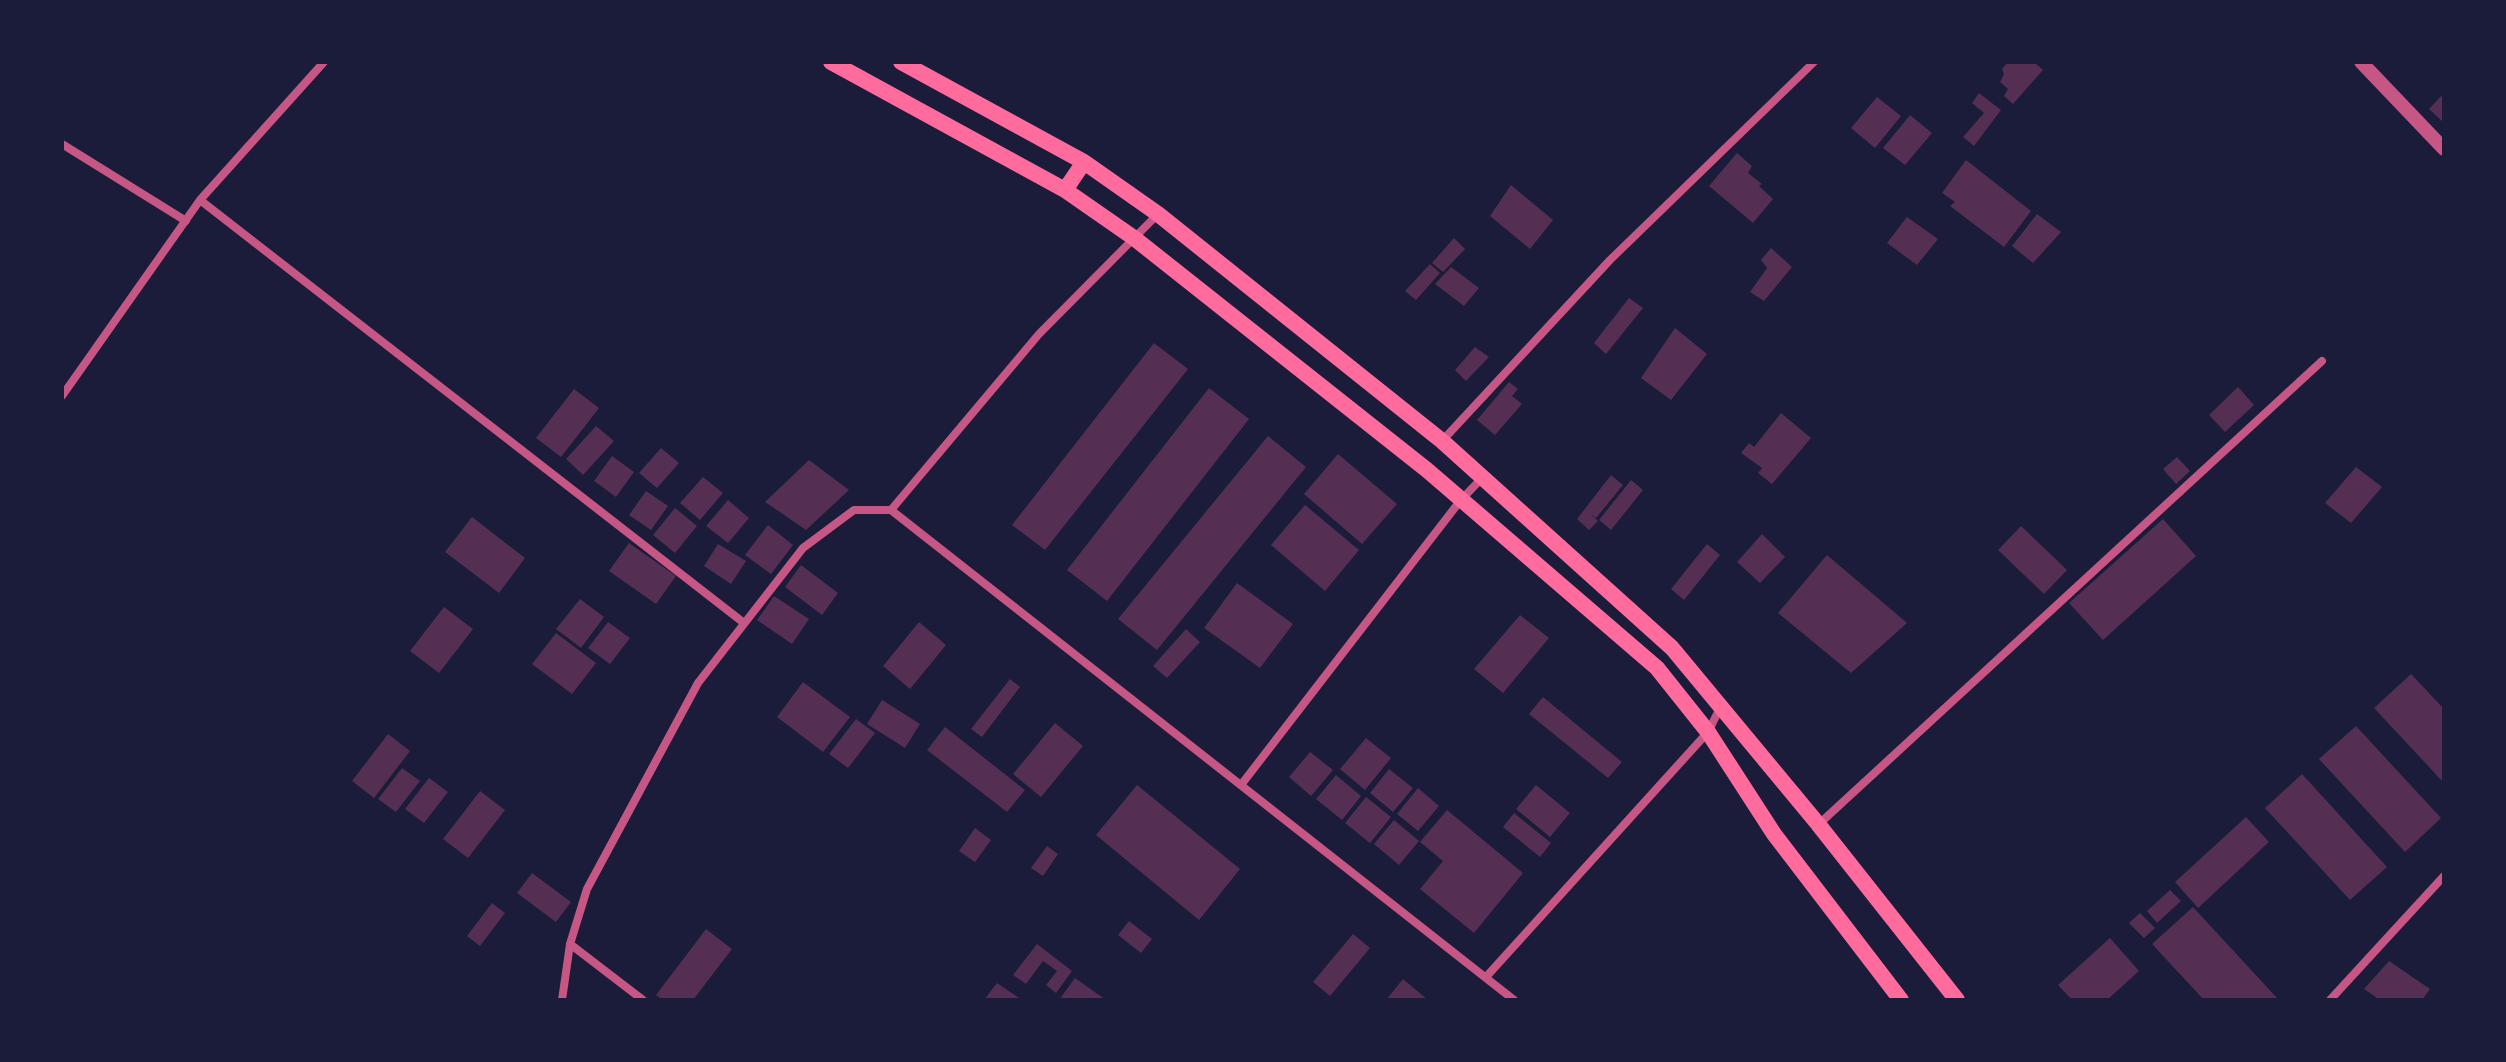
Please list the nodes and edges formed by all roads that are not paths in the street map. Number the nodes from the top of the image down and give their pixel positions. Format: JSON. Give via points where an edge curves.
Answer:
{"nodes":[{"id":1,"x":324,"y":62,"type":"edge"},
{"id":2,"x":831,"y":62,"type":"edge"},
{"id":3,"x":901,"y":62,"type":"edge"},
{"id":4,"x":1814,"y":62,"type":"edge"},
{"id":5,"x":2361,"y":62,"type":"edge"},
{"id":6,"x":62,"y":144,"type":"edge"},
{"id":7,"x":2444,"y":149,"type":"edge"},
{"id":8,"x":1084,"y":162,"type":"junction"},
{"id":9,"x":1065,"y":190,"type":"junction"},
{"id":10,"x":200,"y":200,"type":"junction"},
{"id":11,"x":1158,"y":214,"type":"junction"},
{"id":12,"x":186,"y":221,"type":"junction"},
{"id":13,"x":1134,"y":238,"type":"junction"},
{"id":14,"x":2322,"y":361,"type":"dead end"},
{"id":15,"x":62,"y":396,"type":"edge"},
{"id":16,"x":1442,"y":441,"type":"junction"},
{"id":17,"x":1482,"y":478,"type":"junction"},
{"id":18,"x":1460,"y":501,"type":"junction"},
{"id":19,"x":891,"y":510,"type":"junction"},
{"id":20,"x":744,"y":623,"type":"junction"},
{"id":21,"x":1720,"y":708,"type":"junction"},
{"id":22,"x":1708,"y":732,"type":"junction"},
{"id":23,"x":1241,"y":785,"type":"junction"},
{"id":24,"x":1818,"y":824,"type":"junction"},
{"id":25,"x":2444,"y":876,"type":"edge"},
{"id":26,"x":570,"y":944,"type":"junction"},
{"id":27,"x":1486,"y":977,"type":"junction"},
{"id":28,"x":562,"y":1000,"type":"edge"},
{"id":29,"x":643,"y":1000,"type":"edge"},
{"id":30,"x":1514,"y":1000,"type":"edge"},
{"id":31,"x":1901,"y":1000,"type":"edge"},
{"id":32,"x":1957,"y":1000,"type":"edge"},
{"id":33,"x":2330,"y":1000,"type":"edge"}],
"edges":[{"from":1,"to":10,"type":"street"},
{"from":2,"to":9,"type":"main road"},
{"from":3,"to":8,"type":"main road"},
{"from":4,"to":16,"type":"street","via":[[1610,260]]},
{"from":5,"to":7,"type":"street"},
{"from":6,"to":12,"type":"street"},
{"from":8,"to":9,"type":"main road"},
{"from":8,"to":11,"type":"main road"},
{"from":9,"to":13,"type":"main road"},
{"from":10,"to":12,"type":"street"},
{"from":10,"to":20,"type":"street"},
{"from":11,"to":13,"type":"street"},
{"from":11,"to":16,"type":"main road"},
{"from":12,"to":15,"type":"street"},
{"from":13,"to":18,"type":"main road"},
{"from":13,"to":19,"type":"street","via":[[1039,334]]},
{"from":14,"to":24,"type":"street"},
{"from":16,"to":17,"type":"main road"},
{"from":17,"to":18,"type":"street"},
{"from":17,"to":21,"type":"main road","via":[[1672,648]]},
{"from":18,"to":22,"type":"main road","via":[[1657,668]]},
{"from":18,"to":23,"type":"street"},
{"from":19,"to":20,"type":"street","via":[[854,510],[803,548]]},
{"from":19,"to":23,"type":"street"},
{"from":20,"to":26,"type":"street","via":[[698,683],[587,889]]},
{"from":21,"to":22,"type":"street"},
{"from":21,"to":24,"type":"main road"},
{"from":22,"to":27,"type":"street"},
{"from":22,"to":31,"type":"main road","via":[[1774,834]]},
{"from":23,"to":27,"type":"street"},
{"from":24,"to":32,"type":"main road"},
{"from":25,"to":33,"type":"street"},
{"from":26,"to":28,"type":"street"},
{"from":26,"to":29,"type":"street"},
{"from":27,"to":30,"type":"street"}]}
